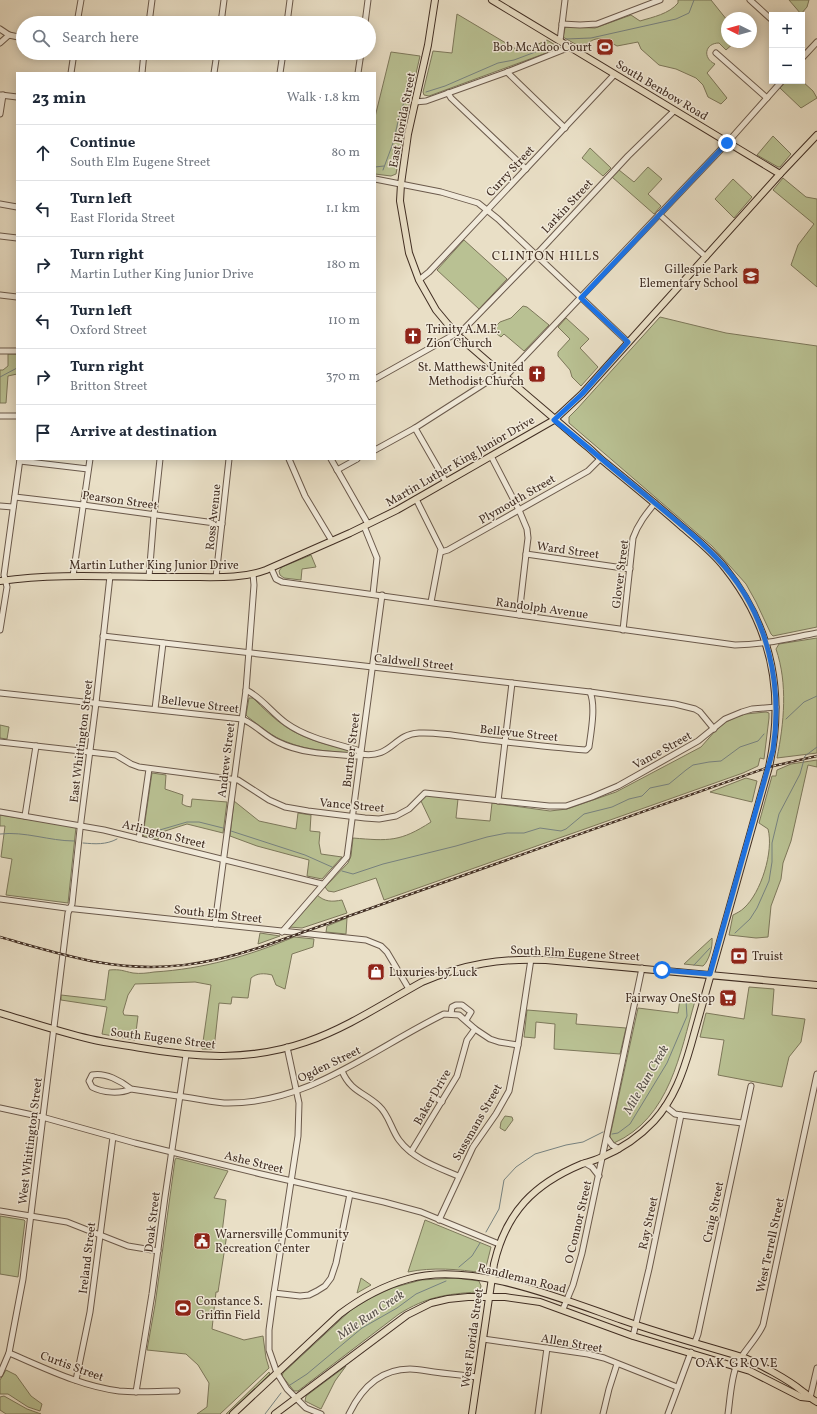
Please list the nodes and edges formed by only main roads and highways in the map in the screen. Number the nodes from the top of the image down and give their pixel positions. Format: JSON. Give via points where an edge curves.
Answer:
{"nodes":[{"id":1,"x":435,"y":0,"type":"edge"},
{"id":2,"x":492,"y":0,"type":"edge"},
{"id":3,"x":500,"y":2,"type":"edge"},
{"id":4,"x":817,"y":135,"type":"edge"},
{"id":5,"x":780,"y":174,"type":"junction"},
{"id":6,"x":554,"y":420,"type":"junction"},
{"id":7,"x":3,"y":581,"type":"edge"},
{"id":8,"x":710,"y":974,"type":"junction"},
{"id":9,"x":817,"y":985,"type":"edge"},
{"id":10,"x":409,"y":989,"type":"joint"},
{"id":11,"x":0,"y":1013,"type":"edge"},
{"id":12,"x":492,"y":1280,"type":"junction"},
{"id":13,"x":490,"y":1298,"type":"junction"},
{"id":14,"x":810,"y":1398,"type":"junction"},
{"id":15,"x":817,"y":1402,"type":"edge"},
{"id":16,"x":233,"y":1414,"type":"edge"},
{"id":17,"x":275,"y":1414,"type":"edge"},
{"id":18,"x":472,"y":1414,"type":"edge"}],
"edges":[{"from":1,"to":6,"type":"main road","name":"East Florida Street","via":[[428,45],[408,134],[401,184],[401,210],[407,243],[419,280],[436,310],[456,334]]},
{"from":2,"to":3,"type":"main road","name":"South Benbow Road"},
{"from":3,"to":5,"type":"main road","name":"South Benbow Road","via":[[614,75]]},
{"from":4,"to":5,"type":"main road","name":"Martin Luther King Junior Drive"},
{"from":5,"to":6,"type":"main road","name":"Martin Luther King Junior Drive","via":[[582,394]]},
{"from":6,"to":7,"type":"main road","name":"Martin Luther King Junior Drive","via":[[366,525],[253,574],[216,577],[73,576]]},
{"from":6,"to":8,"type":"main road","name":"East Florida Street","via":[[695,537],[724,567],[746,598],[766,642],[773,670],[776,732],[769,766]]},
{"from":8,"to":9,"type":"main road","name":"South Elm Eugene Street"},
{"from":8,"to":10,"type":"main road","name":"South Elm Eugene Street","via":[[530,959],[491,961],[465,967]]},
{"from":8,"to":12,"type":"main road","name":"West Florida Street","via":[[679,1084],[655,1121],[619,1149],[550,1179],[526,1199],[513,1216],[500,1244]]},
{"from":10,"to":11,"type":"main road","name":"South Eugene Street","via":[[336,1029],[307,1041],[240,1056],[186,1055],[112,1044]]},
{"from":12,"to":13,"type":"main road","name":"West Florida Street"},
{"from":12,"to":14,"type":"main road","name":"Randleman Road","via":[[567,1300],[636,1325],[742,1357],[802,1390]]},
{"from":12,"to":16,"type":"main road","name":"Randleman Road","via":[[445,1274],[409,1278],[376,1290],[340,1314]]},
{"from":13,"to":14,"type":"main road","name":"Randleman Road","via":[[540,1302],[633,1336],[736,1366],[801,1397]]},
{"from":13,"to":17,"type":"main road","name":"Randleman Road","via":[[448,1299],[418,1309]]},
{"from":13,"to":18,"type":"main road","name":"West Florida Street"},
{"from":14,"to":15,"type":"main road","name":"Randleman Road"}]}
